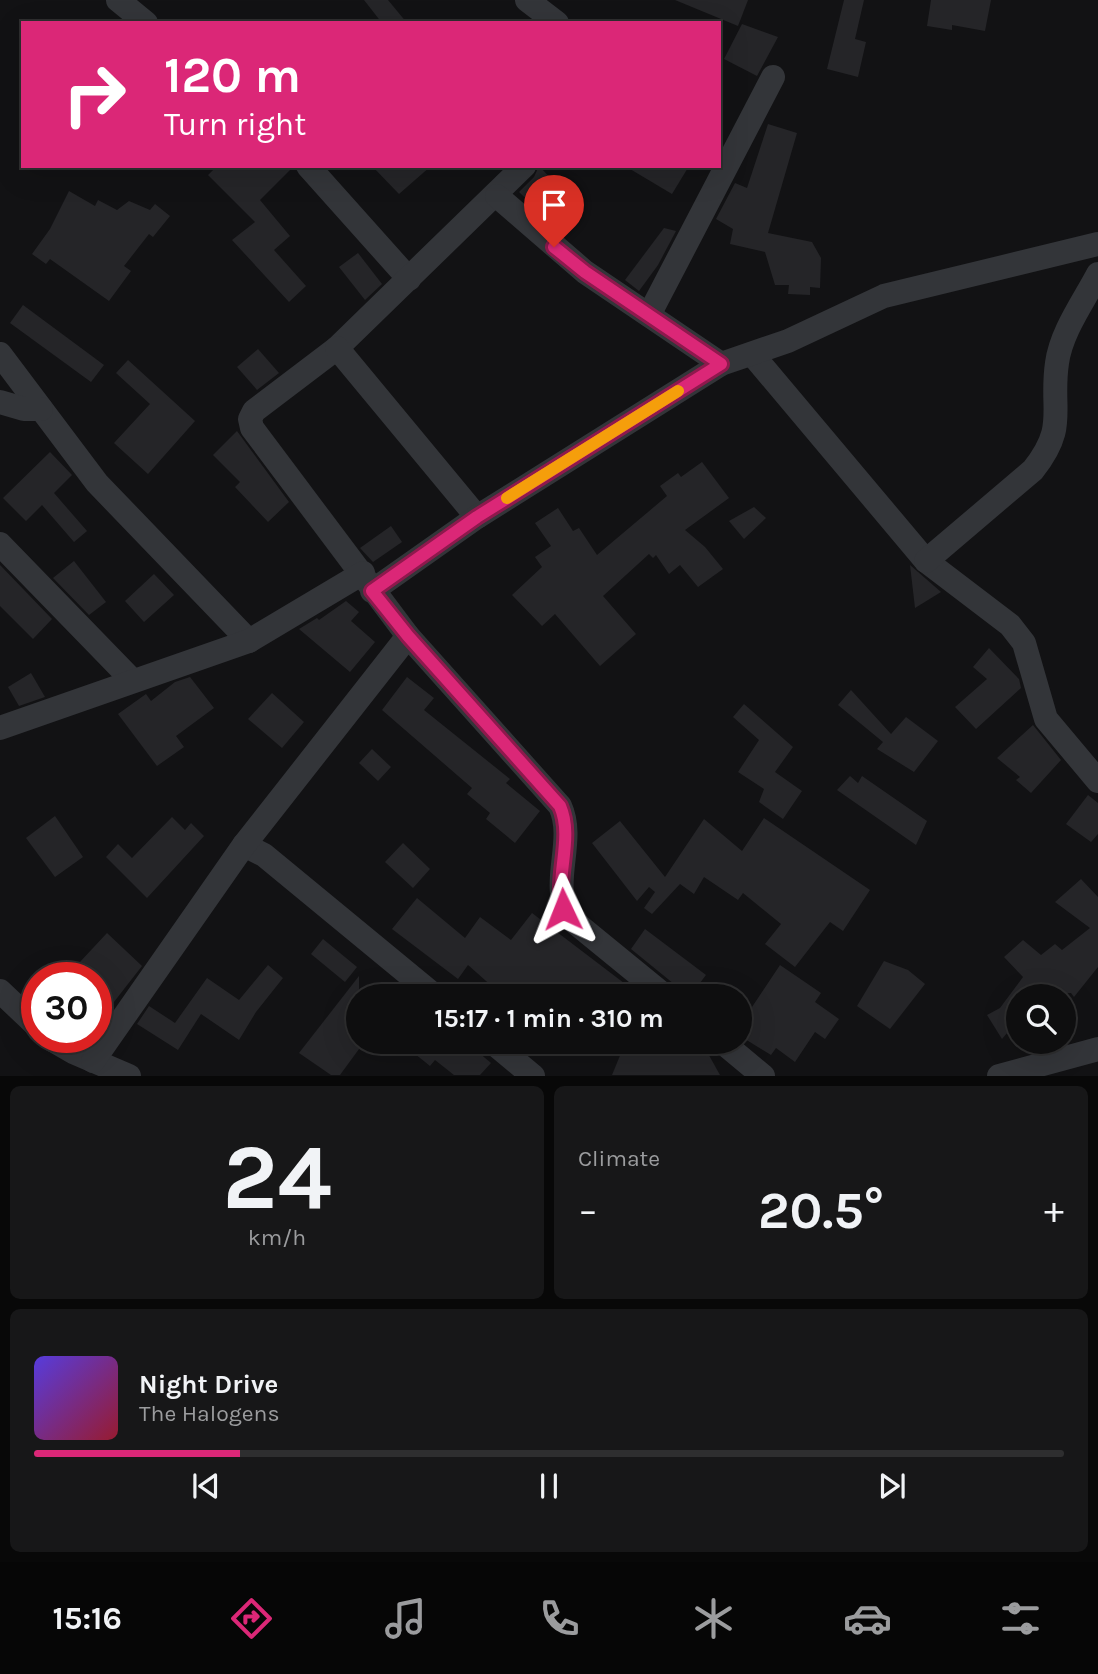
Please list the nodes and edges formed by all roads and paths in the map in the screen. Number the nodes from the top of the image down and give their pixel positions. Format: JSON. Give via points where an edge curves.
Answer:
{"nodes":[{"id":1,"x":118,"y":0,"type":"edge"},
{"id":2,"x":527,"y":0,"type":"edge"},
{"id":3,"x":144,"y":21,"type":"edge"},
{"id":4,"x":554,"y":21,"type":"edge"},
{"id":5,"x":773,"y":77,"type":"dead end"},
{"id":6,"x":309,"y":168,"type":"edge"},
{"id":7,"x":522,"y":168,"type":"edge"},
{"id":8,"x":497,"y":195,"type":"junction"},
{"id":9,"x":1098,"y":244,"type":"edge"},
{"id":10,"x":1098,"y":274,"type":"edge"},
{"id":11,"x":409,"y":279,"type":"junction"},
{"id":12,"x":649,"y":316,"type":"junction"},
{"id":13,"x":337,"y":348,"type":"junction"},
{"id":14,"x":0,"y":354,"type":"edge"},
{"id":15,"x":752,"y":354,"type":"junction"},
{"id":16,"x":721,"y":364,"type":"junction"},
{"id":17,"x":0,"y":402,"type":"edge"},
{"id":18,"x":41,"y":409,"type":"junction"},
{"id":19,"x":477,"y":517,"type":"junction"},
{"id":20,"x":0,"y":544,"type":"edge"},
{"id":21,"x":926,"y":561,"type":"junction"},
{"id":22,"x":368,"y":582,"type":"junction"},
{"id":23,"x":408,"y":636,"type":"junction"},
{"id":24,"x":249,"y":640,"type":"junction"},
{"id":25,"x":132,"y":680,"type":"junction"},
{"id":26,"x":0,"y":729,"type":"edge"},
{"id":27,"x":1098,"y":781,"type":"edge"},
{"id":28,"x":244,"y":845,"type":"junction"},
{"id":29,"x":420,"y":984,"type":"edge"},
{"id":30,"x":650,"y":984,"type":"edge"},
{"id":31,"x":0,"y":991,"type":"edge"},
{"id":32,"x":21,"y":1011,"type":"edge"},
{"id":33,"x":1098,"y":1049,"type":"edge"},
{"id":34,"x":78,"y":1053,"type":"edge"},
{"id":35,"x":507,"y":1054,"type":"edge"},
{"id":36,"x":737,"y":1054,"type":"edge"},
{"id":37,"x":93,"y":1061,"type":"junction"},
{"id":38,"x":129,"y":1076,"type":"edge"},
{"id":39,"x":533,"y":1076,"type":"edge"},
{"id":40,"x":763,"y":1076,"type":"edge"},
{"id":41,"x":999,"y":1076,"type":"edge"}],
"edges":[{"from":1,"to":3,"type":"street"},
{"from":2,"to":4,"type":"street"},
{"from":5,"to":12,"type":"street"},
{"from":6,"to":11,"type":"street"},
{"from":7,"to":8,"type":"street"},
{"from":8,"to":11,"type":"street"},
{"from":8,"to":12,"type":"street","via":[[585,272]]},
{"from":9,"to":15,"type":"street","via":[[884,296]]},
{"from":10,"to":21,"type":"street","via":[[1062,342],[1057,363],[1057,427],[1046,453],[1033,470]]},
{"from":11,"to":13,"type":"street"},
{"from":12,"to":16,"type":"street"},
{"from":13,"to":19,"type":"street"},
{"from":13,"to":22,"type":"street","via":[[254,411],[250,419],[252,428]]},
{"from":14,"to":18,"type":"street"},
{"from":15,"to":16,"type":"street"},
{"from":15,"to":21,"type":"street"},
{"from":16,"to":19,"type":"street"},
{"from":17,"to":18,"type":"street"},
{"from":18,"to":24,"type":"street","via":[[97,483]]},
{"from":19,"to":22,"type":"street"},
{"from":20,"to":25,"type":"street"},
{"from":21,"to":27,"type":"street","via":[[1010,625],[1024,643],[1046,719]]},
{"from":22,"to":23,"type":"street"},
{"from":22,"to":24,"type":"street"},
{"from":23,"to":28,"type":"street"},
{"from":23,"to":30,"type":"street","via":[[560,806],[566,820],[563,909]]},
{"from":24,"to":25,"type":"street"},
{"from":25,"to":26,"type":"street"},
{"from":28,"to":29,"type":"street","via":[[264,855]]},
{"from":28,"to":37,"type":"street"},
{"from":31,"to":32,"type":"street"},
{"from":33,"to":41,"type":"street"},
{"from":34,"to":37,"type":"street"},
{"from":35,"to":39,"type":"street"},
{"from":36,"to":40,"type":"street"},
{"from":37,"to":38,"type":"street"}]}
